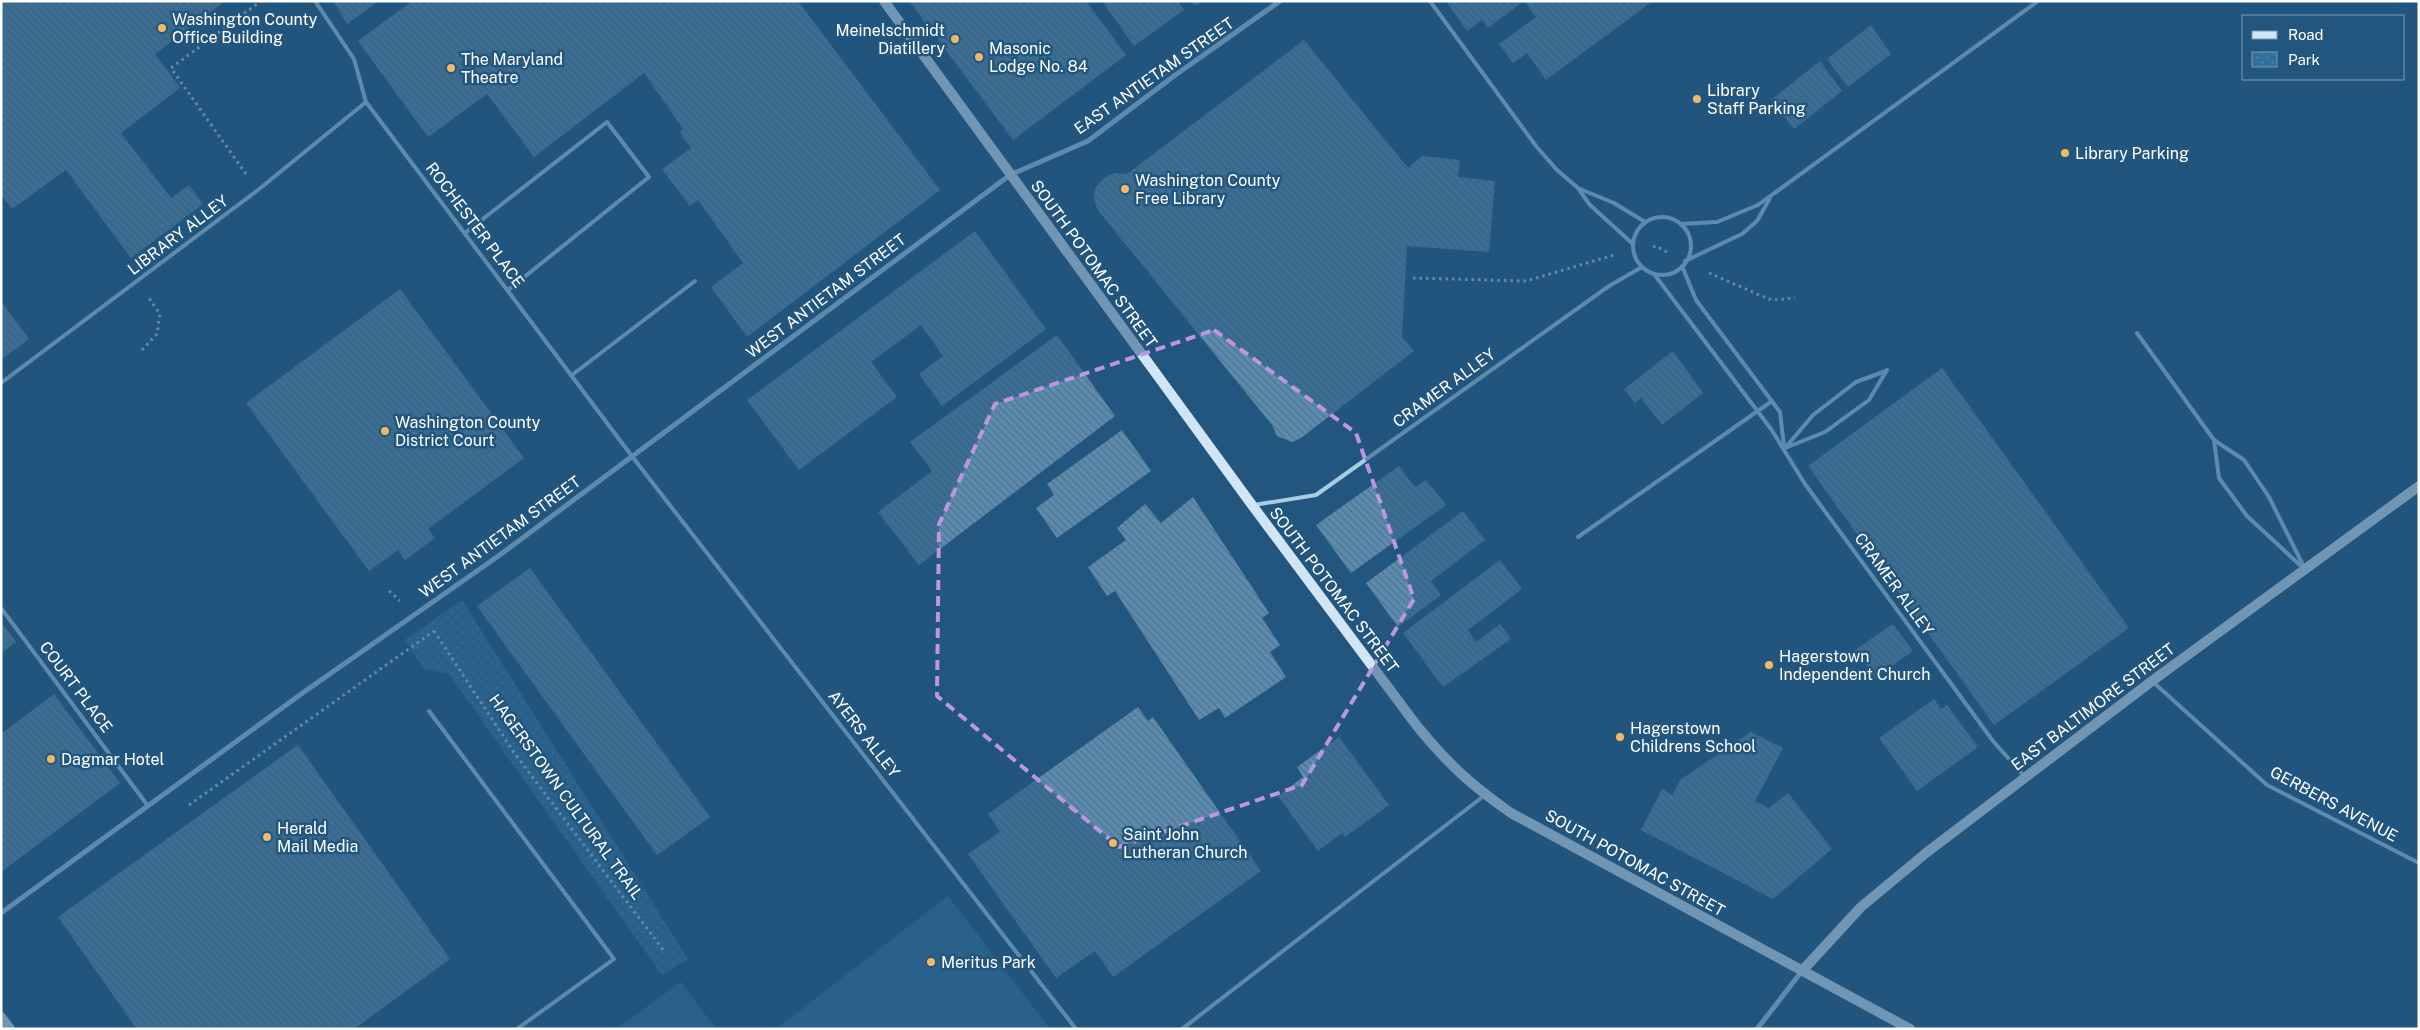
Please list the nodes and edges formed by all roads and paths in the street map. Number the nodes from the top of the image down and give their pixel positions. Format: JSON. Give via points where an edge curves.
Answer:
{"nodes":[{"id":1,"x":261,"y":1,"type":"edge"},
{"id":2,"x":315,"y":1,"type":"edge"},
{"id":3,"x":884,"y":1,"type":"edge"},
{"id":4,"x":1280,"y":1,"type":"edge"},
{"id":5,"x":1430,"y":1,"type":"edge"},
{"id":6,"x":2038,"y":1,"type":"edge"},
{"id":7,"x":366,"y":102,"type":"junction"},
{"id":8,"x":1010,"y":175,"type":"junction"},
{"id":9,"x":1578,"y":188,"type":"junction"},
{"id":10,"x":258,"y":190,"type":"junction"},
{"id":11,"x":1771,"y":197,"type":"junction"},
{"id":12,"x":1645,"y":222,"type":"junction"},
{"id":13,"x":1681,"y":224,"type":"junction"},
{"id":14,"x":465,"y":233,"type":"junction"},
{"id":15,"x":1633,"y":244,"type":"junction"},
{"id":16,"x":1648,"y":247,"type":"dead end"},
{"id":17,"x":1614,"y":254,"type":"dead end"},
{"id":18,"x":1670,"y":254,"type":"dead end"},
{"id":19,"x":1683,"y":264,"type":"junction"},
{"id":20,"x":1642,"y":267,"type":"junction"},
{"id":21,"x":1702,"y":270,"type":"dead end"},
{"id":22,"x":1654,"y":274,"type":"junction"},
{"id":23,"x":1413,"y":278,"type":"dead end"},
{"id":24,"x":695,"y":281,"type":"dead end"},
{"id":25,"x":136,"y":282,"type":"junction"},
{"id":26,"x":508,"y":290,"type":"junction"},
{"id":27,"x":1795,"y":298,"type":"dead end"},
{"id":28,"x":2137,"y":333,"type":"dead end"},
{"id":29,"x":142,"y":350,"type":"dead end"},
{"id":30,"x":572,"y":375,"type":"junction"},
{"id":31,"x":1,"y":383,"type":"edge"},
{"id":32,"x":1772,"y":401,"type":"junction"},
{"id":33,"x":1758,"y":412,"type":"junction"},
{"id":34,"x":2214,"y":440,"type":"junction"},
{"id":35,"x":1785,"y":448,"type":"junction"},
{"id":36,"x":631,"y":456,"type":"junction"},
{"id":37,"x":2419,"y":486,"type":"edge"},
{"id":38,"x":1252,"y":506,"type":"junction"},
{"id":39,"x":1578,"y":537,"type":"dead end"},
{"id":40,"x":2305,"y":570,"type":"junction"},
{"id":41,"x":1,"y":608,"type":"edge"},
{"id":42,"x":2152,"y":681,"type":"junction"},
{"id":43,"x":429,"y":711,"type":"dead end"},
{"id":44,"x":2025,"y":778,"type":"junction"},
{"id":45,"x":1485,"y":795,"type":"junction"},
{"id":46,"x":148,"y":806,"type":"junction"},
{"id":47,"x":186,"y":808,"type":"dead end"},
{"id":48,"x":2419,"y":863,"type":"edge"},
{"id":49,"x":1,"y":912,"type":"edge"},
{"id":50,"x":664,"y":951,"type":"dead end"},
{"id":51,"x":1802,"y":971,"type":"junction"},
{"id":52,"x":1,"y":1017,"type":"edge"},
{"id":53,"x":10,"y":1029,"type":"edge"},
{"id":54,"x":517,"y":1029,"type":"edge"},
{"id":55,"x":1076,"y":1029,"type":"edge"},
{"id":56,"x":1182,"y":1029,"type":"edge"},
{"id":57,"x":1757,"y":1029,"type":"edge"},
{"id":58,"x":1910,"y":1029,"type":"edge"}],
"edges":[{"from":1,"to":10,"type":"path","via":[[171,68]]},
{"from":2,"to":7,"type":"lane","name":"ROCHESTER PLACE","via":[[354,59]]},
{"from":3,"to":8,"type":"main road","name":"SOUTH POTOMAC STREET"},
{"from":4,"to":8,"type":"street","name":"EAST ANTIETAM STREET","via":[[1088,141]]},
{"from":5,"to":9,"type":"lane","via":[[1536,146]]},
{"from":6,"to":11,"type":"lane"},
{"from":7,"to":10,"type":"lane","name":"LIBRARY ALLEY"},
{"from":7,"to":14,"type":"lane","name":"ROCHESTER PLACE"},
{"from":8,"to":36,"type":"street","name":"WEST ANTIETAM STREET"},
{"from":8,"to":38,"type":"main road","name":"SOUTH POTOMAC STREET"},
{"from":9,"to":12,"type":"lane","via":[[1614,203]]},
{"from":9,"to":15,"type":"lane","via":[[1590,205]]},
{"from":10,"to":25,"type":"lane","name":"LIBRARY ALLEY"},
{"from":11,"to":13,"type":"lane","via":[[1717,222]]},
{"from":11,"to":19,"type":"lane","via":[[1757,221],[1742,234]]},
{"from":12,"to":13,"type":"lane","via":[[1657,217],[1670,218]]},
{"from":12,"to":15,"type":"lane","via":[[1636,232]]},
{"from":13,"to":19,"type":"lane","via":[[1689,235],[1691,248]]},
{"from":14,"to":26,"type":"lane","name":"ROCHESTER PLACE"},
{"from":14,"to":26,"type":"lane","via":[[606,122],[649,177]]},
{"from":15,"to":20,"type":"lane","via":[[1635,257]]},
{"from":16,"to":18,"type":"path","via":[[1656,246]]},
{"from":17,"to":23,"type":"path","via":[[1526,281]]},
{"from":19,"to":22,"type":"lane","via":[[1678,270]]},
{"from":19,"to":32,"type":"lane","name":"CRAMER ALLEY","via":[[1696,300]]},
{"from":20,"to":22,"type":"lane","name":"CRAMER ALLEY"},
{"from":20,"to":38,"type":"lane","name":"CRAMER ALLEY","via":[[1609,286],[1316,496]]},
{"from":21,"to":27,"type":"path","via":[[1772,300]]},
{"from":22,"to":33,"type":"lane","name":"CRAMER ALLEY"},
{"from":24,"to":30,"type":"lane"},
{"from":25,"to":29,"type":"path","via":[[160,314],[157,334]]},
{"from":25,"to":31,"type":"lane","name":"LIBRARY ALLEY"},
{"from":26,"to":30,"type":"lane","name":"ROCHESTER PLACE"},
{"from":28,"to":34,"type":"lane"},
{"from":30,"to":36,"type":"lane","name":"ROCHESTER PLACE"},
{"from":32,"to":33,"type":"lane"},
{"from":32,"to":35,"type":"lane","name":"CRAMER ALLEY","via":[[1780,412]]},
{"from":33,"to":35,"type":"lane","name":"CRAMER ALLEY"},
{"from":33,"to":39,"type":"lane"},
{"from":34,"to":40,"type":"lane","via":[[2244,460],[2269,496]]},
{"from":34,"to":40,"type":"lane","via":[[2219,478],[2247,516]]},
{"from":35,"to":35,"type":"lane","via":[[1825,432],[1868,400],[1887,370],[1856,382],[1834,398],[1813,415]]},
{"from":35,"to":44,"type":"lane","name":"CRAMER ALLEY","via":[[1805,484],[1993,741]]},
{"from":36,"to":46,"type":"street","name":"WEST ANTIETAM STREET","via":[[496,557]]},
{"from":36,"to":55,"type":"lane","name":"AYERS ALLEY"},
{"from":37,"to":40,"type":"main road","name":"EAST BALTIMORE STREET"},
{"from":38,"to":45,"type":"main road","name":"SOUTH POTOMAC STREET","via":[[1417,726],[1446,761]]},
{"from":40,"to":42,"type":"main road","name":"EAST BALTIMORE STREET"},
{"from":41,"to":46,"type":"lane","name":"COURT PLACE"},
{"from":42,"to":44,"type":"main road","name":"EAST BALTIMORE STREET"},
{"from":42,"to":48,"type":"lane","name":"GERBERS AVENUE","via":[[2267,785]]},
{"from":43,"to":54,"type":"lane","via":[[614,959]]},
{"from":44,"to":51,"type":"main road","name":"EAST BALTIMORE STREET","via":[[1875,895]]},
{"from":45,"to":51,"type":"main road","name":"SOUTH POTOMAC STREET","via":[[1512,813]]},
{"from":45,"to":56,"type":"lane"},
{"from":46,"to":49,"type":"street","name":"WEST ANTIETAM STREET"},
{"from":47,"to":50,"type":"path","name":"HAGERSTOWN CULTURAL TRAIL","via":[[434,631],[515,754]]},
{"from":51,"to":57,"type":"street"},
{"from":51,"to":58,"type":"main road","name":"SOUTH POTOMAC STREET"},
{"from":52,"to":53,"type":"main road"}]}
